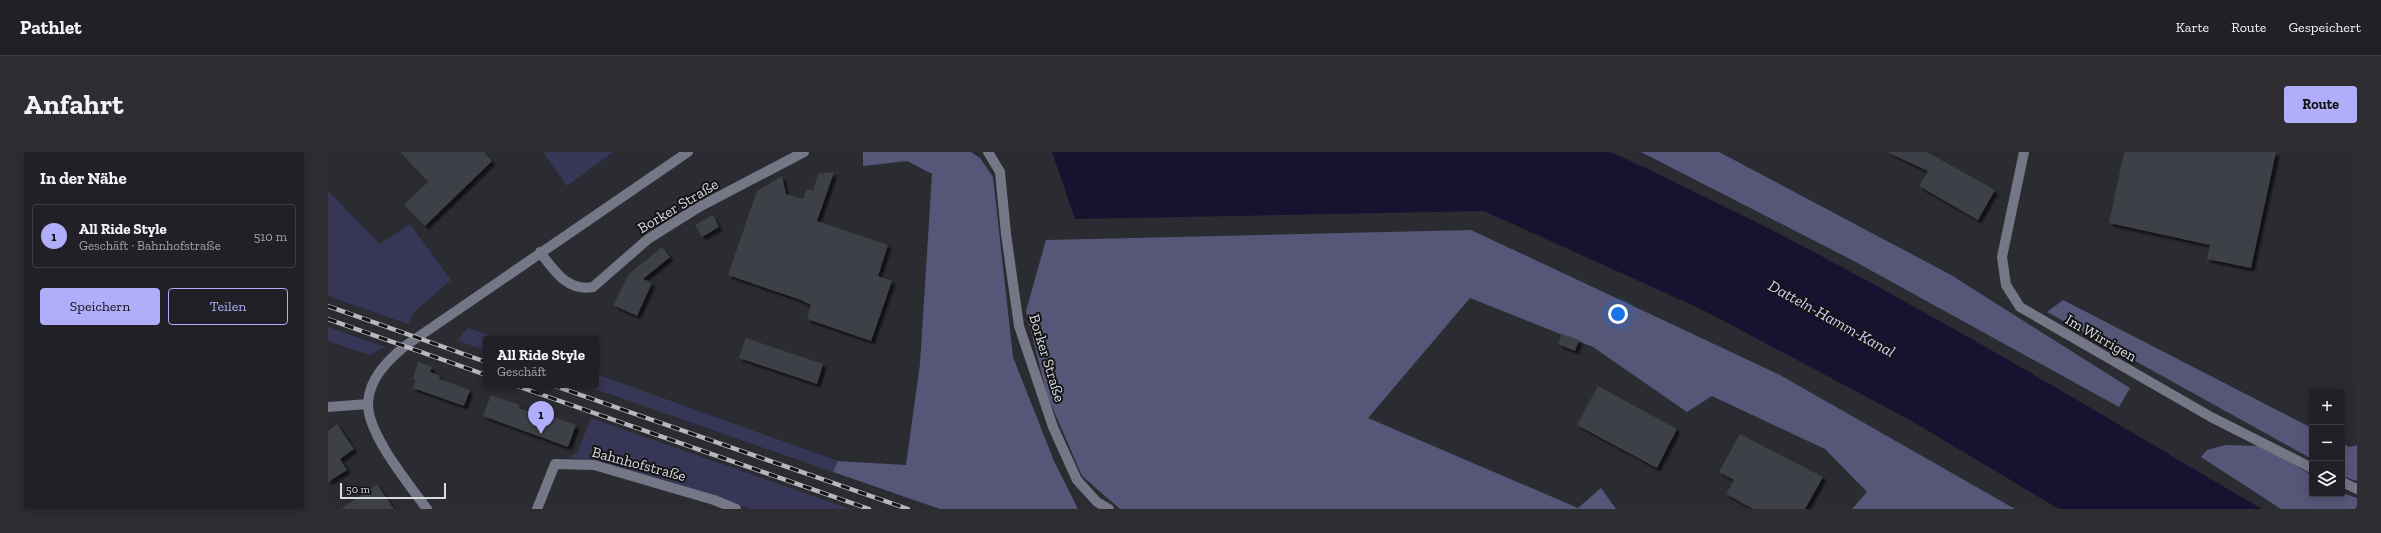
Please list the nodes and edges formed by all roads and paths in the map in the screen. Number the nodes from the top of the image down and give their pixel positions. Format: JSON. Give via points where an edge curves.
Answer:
{"nodes":[{"id":1,"x":688,"y":152,"type":"edge"},
{"id":2,"x":804,"y":152,"type":"edge"},
{"id":3,"x":988,"y":152,"type":"edge"},
{"id":4,"x":2024,"y":152,"type":"edge"},
{"id":5,"x":540,"y":252,"type":"junction"},
{"id":6,"x":368,"y":404,"type":"junction"},
{"id":7,"x":328,"y":406,"type":"edge"},
{"id":8,"x":2309,"y":466,"type":"edge"},
{"id":9,"x":2345,"y":483,"type":"edge"},
{"id":10,"x":2357,"y":489,"type":"edge"},
{"id":11,"x":427,"y":509,"type":"edge"},
{"id":12,"x":537,"y":509,"type":"edge"},
{"id":13,"x":736,"y":509,"type":"edge"},
{"id":14,"x":1109,"y":509,"type":"edge"}],
"edges":[{"from":1,"to":5,"type":"street"},
{"from":2,"to":5,"type":"street","name":"Borker Straße","via":[[699,207],[648,239],[593,287],[584,289],[561,279]]},
{"from":3,"to":14,"type":"street","name":"Borker Straße","via":[[1000,172],[1006,234],[1020,326],[1052,427],[1077,480],[1097,502]]},
{"from":4,"to":8,"type":"street","name":"Im Wirrigen","via":[[2002,257],[2006,284],[2020,307],[2211,417]]},
{"from":5,"to":6,"type":"street","via":[[390,358],[374,380]]},
{"from":6,"to":7,"type":"street"},
{"from":6,"to":11,"type":"street","via":[[382,446]]},
{"from":9,"to":10,"type":"street"},
{"from":12,"to":13,"type":"street","name":"Bahnhofstraße","via":[[555,464],[594,465],[714,500]]}]}
